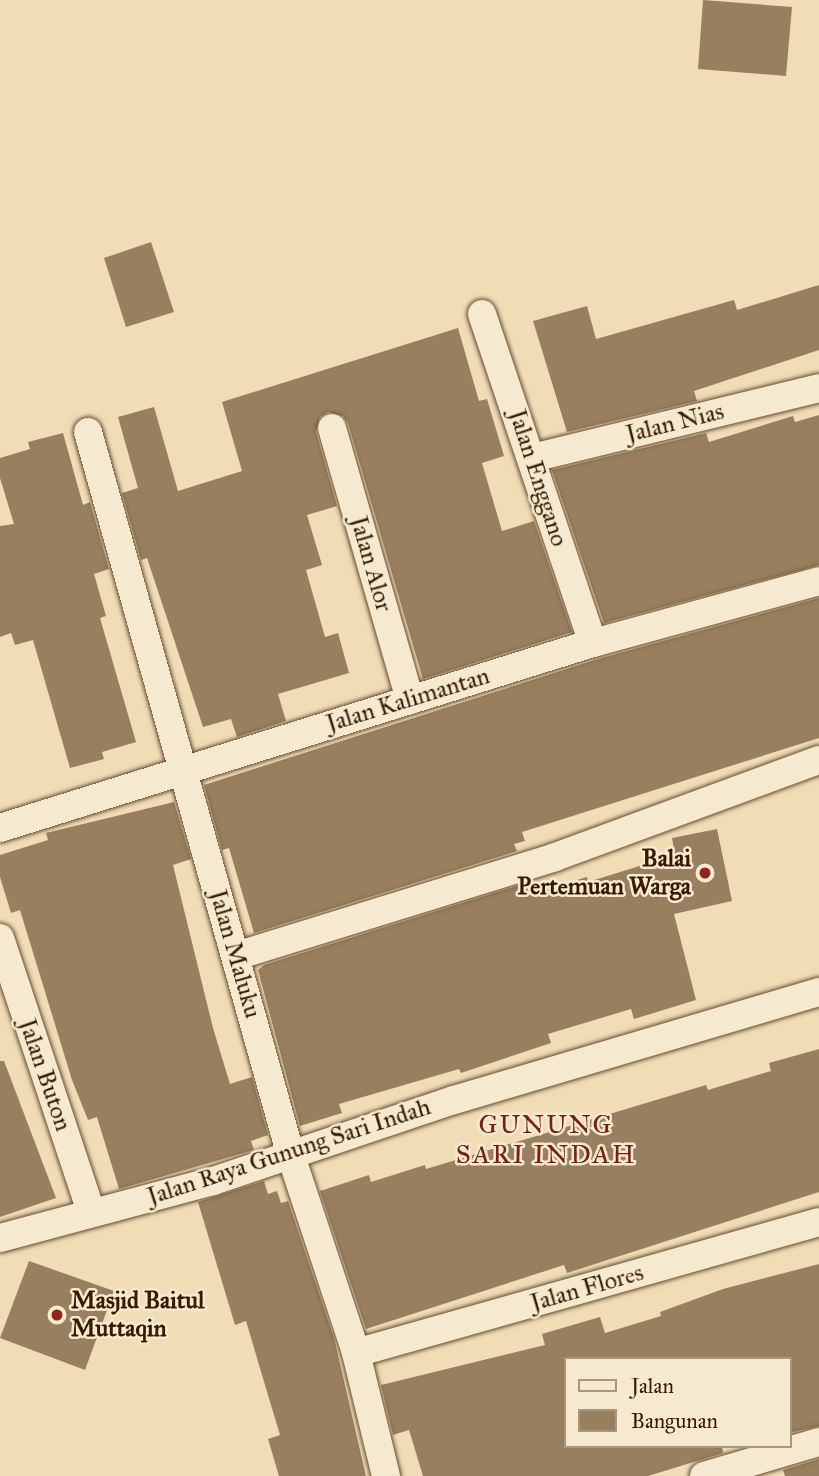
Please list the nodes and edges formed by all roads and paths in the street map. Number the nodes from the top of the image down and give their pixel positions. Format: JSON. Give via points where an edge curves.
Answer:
{"nodes":[{"id":1,"x":482,"y":314,"type":"dead end"},
{"id":2,"x":819,"y":388,"type":"edge"},
{"id":3,"x":332,"y":428,"type":"dead end"},
{"id":4,"x":88,"y":432,"type":"dead end"},
{"id":5,"x":532,"y":458,"type":"junction"},
{"id":6,"x":819,"y":581,"type":"edge"},
{"id":7,"x":593,"y":643,"type":"junction"},
{"id":8,"x":410,"y":700,"type":"junction"},
{"id":9,"x":819,"y":760,"type":"edge"},
{"id":10,"x":182,"y":769,"type":"junction"},
{"id":11,"x":0,"y":828,"type":"edge"},
{"id":12,"x":0,"y":938,"type":"edge"},
{"id":13,"x":236,"y":956,"type":"junction"},
{"id":14,"x":819,"y":992,"type":"edge"},
{"id":15,"x":291,"y":1156,"type":"junction"},
{"id":16,"x":91,"y":1212,"type":"junction"},
{"id":17,"x":819,"y":1222,"type":"edge"},
{"id":18,"x":0,"y":1238,"type":"edge"},
{"id":19,"x":356,"y":1353,"type":"junction"},
{"id":20,"x":819,"y":1442,"type":"edge"},
{"id":21,"x":386,"y":1476,"type":"edge"},
{"id":22,"x":704,"y":1476,"type":"edge"}],
"edges":[{"from":1,"to":5,"type":"street","name":"Jalan Enggano"},
{"from":2,"to":5,"type":"street","name":"Jalan Nias"},
{"from":3,"to":8,"type":"street","name":"Jalan Alor"},
{"from":4,"to":10,"type":"street","name":"Jalan Maluku"},
{"from":5,"to":7,"type":"street","name":"Jalan Enggano"},
{"from":6,"to":7,"type":"street","name":"Jalan Kalimantan"},
{"from":7,"to":8,"type":"street","name":"Jalan Kalimantan"},
{"from":8,"to":10,"type":"street","name":"Jalan Kalimantan"},
{"from":9,"to":13,"type":"street","via":[[555,857]]},
{"from":10,"to":11,"type":"street","name":"Jalan Kalimantan"},
{"from":10,"to":13,"type":"street","name":"Jalan Maluku"},
{"from":12,"to":16,"type":"street","name":"Jalan Buton"},
{"from":13,"to":15,"type":"street","name":"Jalan Maluku"},
{"from":14,"to":15,"type":"street","name":"Jalan Raya Gunung Sari Indah","via":[[454,1100]]},
{"from":15,"to":16,"type":"street","name":"Jalan Raya Gunung Sari Indah"},
{"from":15,"to":19,"type":"street","name":"Jalan Maluku"},
{"from":16,"to":18,"type":"street","name":"Jalan Raya Gunung Sari Indah"},
{"from":17,"to":19,"type":"street","name":"Jalan Flores"},
{"from":19,"to":21,"type":"street","name":"Jalan Maluku"},
{"from":20,"to":22,"type":"street"}]}
